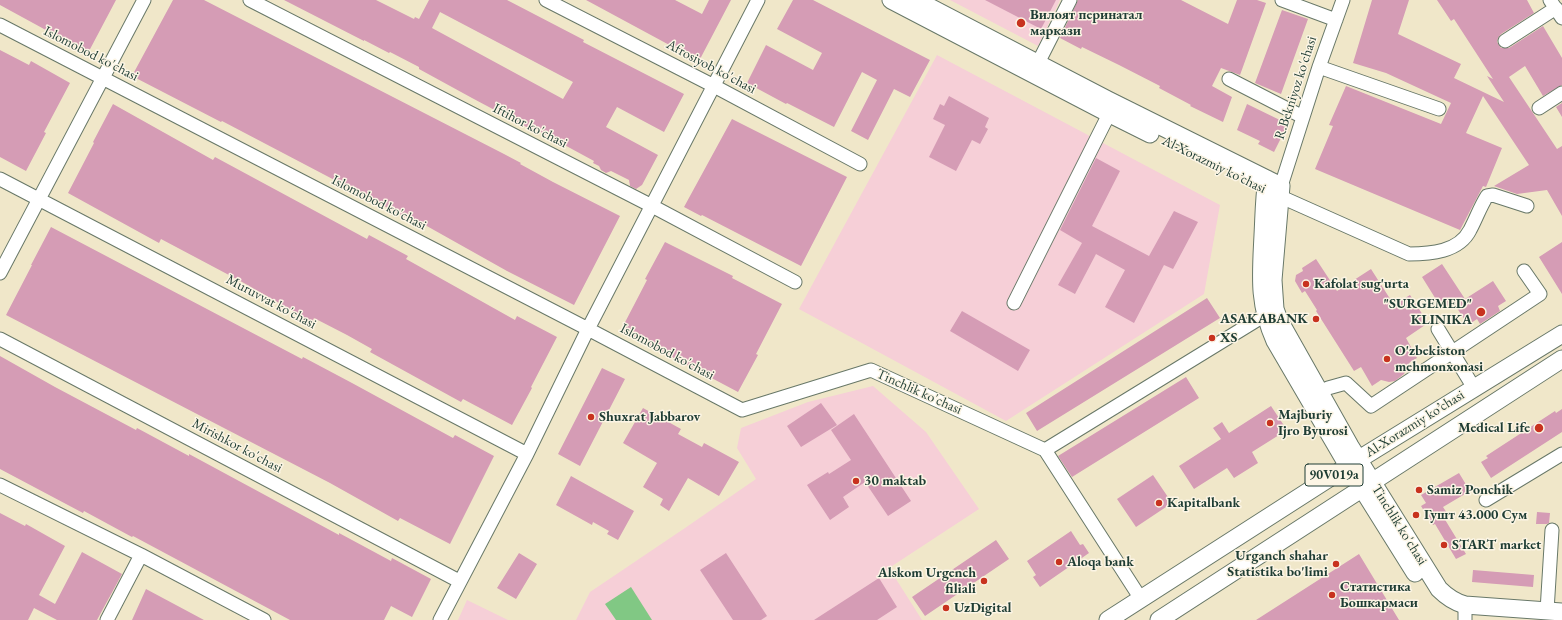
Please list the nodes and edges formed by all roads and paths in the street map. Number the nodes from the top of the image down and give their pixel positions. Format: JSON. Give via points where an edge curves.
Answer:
{"nodes":[{"id":1,"x":144,"y":0,"type":"edge"},
{"id":2,"x":250,"y":0,"type":"edge"},
{"id":3,"x":546,"y":0,"type":"edge"},
{"id":4,"x":758,"y":0,"type":"edge"},
{"id":5,"x":890,"y":0,"type":"edge"},
{"id":6,"x":916,"y":0,"type":"edge"},
{"id":7,"x":1070,"y":0,"type":"edge"},
{"id":8,"x":1282,"y":0,"type":"edge"},
{"id":9,"x":1343,"y":0,"type":"edge"},
{"id":10,"x":1556,"y":9,"type":"edge"},
{"id":11,"x":1336,"y":20,"type":"junction"},
{"id":12,"x":0,"y":25,"type":"edge"},
{"id":13,"x":1505,"y":41,"type":"dead end"},
{"id":14,"x":1038,"y":63,"type":"junction"},
{"id":15,"x":1319,"y":67,"type":"junction"},
{"id":16,"x":102,"y":78,"type":"junction"},
{"id":17,"x":1229,"y":79,"type":"dead end"},
{"id":18,"x":714,"y":86,"type":"junction"},
{"id":19,"x":1562,"y":93,"type":"edge"},
{"id":20,"x":1539,"y":108,"type":"dead end"},
{"id":21,"x":1439,"y":109,"type":"dead end"},
{"id":22,"x":1109,"y":114,"type":"junction"},
{"id":23,"x":1303,"y":117,"type":"junction"},
{"id":24,"x":860,"y":164,"type":"dead end"},
{"id":25,"x":0,"y":179,"type":"edge"},
{"id":26,"x":1273,"y":188,"type":"junction"},
{"id":27,"x":39,"y":199,"type":"junction"},
{"id":28,"x":652,"y":206,"type":"junction"},
{"id":29,"x":1527,"y":206,"type":"dead end"},
{"id":30,"x":1524,"y":271,"type":"dead end"},
{"id":31,"x":0,"y":273,"type":"edge"},
{"id":32,"x":795,"y":282,"type":"dead end"},
{"id":33,"x":1014,"y":303,"type":"dead end"},
{"id":34,"x":1265,"y":315,"type":"junction"},
{"id":35,"x":588,"y":329,"type":"junction"},
{"id":36,"x":1438,"y":329,"type":"dead end"},
{"id":37,"x":1562,"y":334,"type":"edge"},
{"id":38,"x":0,"y":339,"type":"edge"},
{"id":39,"x":1453,"y":352,"type":"junction"},
{"id":40,"x":1562,"y":359,"type":"edge"},
{"id":41,"x":1474,"y":388,"type":"junction"},
{"id":42,"x":1320,"y":392,"type":"junction"},
{"id":43,"x":742,"y":410,"type":"joint"},
{"id":44,"x":1045,"y":450,"type":"junction"},
{"id":45,"x":527,"y":454,"type":"junction"},
{"id":46,"x":1562,"y":454,"type":"edge"},
{"id":47,"x":1353,"y":463,"type":"junction"},
{"id":48,"x":0,"y":485,"type":"edge"},
{"id":49,"x":1367,"y":486,"type":"junction"},
{"id":50,"x":1486,"y":500,"type":"dead end"},
{"id":51,"x":1552,"y":530,"type":"dead end"},
{"id":52,"x":141,"y":555,"type":"junction"},
{"id":53,"x":459,"y":582,"type":"junction"},
{"id":54,"x":1141,"y":599,"type":"junction"},
{"id":55,"x":1554,"y":612,"type":"edge"},
{"id":56,"x":1464,"y":614,"type":"edge"},
{"id":57,"x":107,"y":620,"type":"edge"},
{"id":58,"x":264,"y":620,"type":"edge"},
{"id":59,"x":440,"y":620,"type":"edge"},
{"id":60,"x":1108,"y":620,"type":"edge"},
{"id":61,"x":1159,"y":620,"type":"edge"},
{"id":62,"x":1507,"y":620,"type":"edge"}],
"edges":[{"from":1,"to":16,"type":"street"},
{"from":2,"to":28,"type":"street","name":"Iftihor ko'chasi"},
{"from":3,"to":18,"type":"street","name":"Afrosiyob ko'chasi"},
{"from":4,"to":18,"type":"street"},
{"from":5,"to":22,"type":"main road","name":"Al-Xorazmiy ko’chasi"},
{"from":6,"to":14,"type":"main road","name":"Al-Xorazmiy ko’chasi"},
{"from":7,"to":14,"type":"street"},
{"from":8,"to":11,"type":"street"},
{"from":9,"to":11,"type":"street","name":"R.Bekniyoz ko'chasi"},
{"from":10,"to":13,"type":"street"},
{"from":11,"to":15,"type":"street","name":"R.Bekniyoz ko'chasi"},
{"from":12,"to":16,"type":"street","name":"Islomobod ko'chasi"},
{"from":14,"to":26,"type":"main road","name":"Al-Xorazmiy ko’chasi"},
{"from":15,"to":21,"type":"street"},
{"from":15,"to":23,"type":"street","name":"R.Bekniyoz ko'chasi"},
{"from":16,"to":27,"type":"street"},
{"from":16,"to":35,"type":"street","name":"Islomobod ko'chasi"},
{"from":17,"to":23,"type":"street"},
{"from":18,"to":24,"type":"street","name":"Afrosiyob ko'chasi"},
{"from":18,"to":28,"type":"street"},
{"from":19,"to":20,"type":"street"},
{"from":22,"to":26,"type":"main road","name":"Al-Xorazmiy ko’chasi"},
{"from":22,"to":33,"type":"street"},
{"from":23,"to":26,"type":"street","name":"R.Bekniyoz ko'chasi"},
{"from":25,"to":27,"type":"street","name":"Muruvvat ko'chasi"},
{"from":26,"to":29,"type":"street","name":"Al-Xorazmiy ko’chasi","via":[[1409,254],[1432,254],[1463,241],[1487,196],[1493,195]]},
{"from":26,"to":34,"type":"main road","name":"Tinchlik ko'chasi","via":[[1261,272],[1261,294]]},
{"from":26,"to":42,"type":"main road","name":"Tinchlik ko'chasi","via":[[1275,309]]},
{"from":27,"to":31,"type":"street"},
{"from":27,"to":45,"type":"street","name":"Muruvvat ko'chasi"},
{"from":28,"to":32,"type":"street","name":"Iftihor ko'chasi"},
{"from":28,"to":35,"type":"street"},
{"from":30,"to":39,"type":"street","via":[[1540,294]]},
{"from":34,"to":44,"type":"street"},
{"from":34,"to":47,"type":"main road","name":"Tinchlik ko'chasi","via":[[1275,341]]},
{"from":35,"to":43,"type":"street","name":"Islomobod ko'chasi"},
{"from":35,"to":45,"type":"street"},
{"from":36,"to":39,"type":"street"},
{"from":37,"to":41,"type":"main road","name":"Al-Xorazmiy ko’chasi","number":"90V019a"},
{"from":38,"to":53,"type":"street","name":"Mirishkor ko'chasi"},
{"from":39,"to":41,"type":"street"},
{"from":39,"to":42,"type":"street","via":[[1371,406],[1346,383]]},
{"from":40,"to":49,"type":"main road","name":"Al-Xorazmiy ko’chasi","number":"90V019a"},
{"from":41,"to":47,"type":"main road","name":"Al-Xorazmiy ko’chasi","number":"90V019a"},
{"from":42,"to":47,"type":"main road","name":"Tinchlik ko'chasi"},
{"from":43,"to":44,"type":"street","name":"Tinchlik ko'chasi","via":[[871,370]]},
{"from":44,"to":54,"type":"street"},
{"from":45,"to":53,"type":"street"},
{"from":46,"to":50,"type":"street"},
{"from":47,"to":49,"type":"main road","name":"Tinchlik ko'chasi"},
{"from":47,"to":54,"type":"main road","name":"Al-Xorazmiy ko’chasi","number":"90V019a"},
{"from":48,"to":52,"type":"street"},
{"from":49,"to":56,"type":"main road","name":"Tinchlik ko'chasi","via":[[1431,598],[1448,611]]},
{"from":49,"to":61,"type":"main road","name":"Al-Xorazmiy ko’chasi","number":"90V019a"},
{"from":51,"to":55,"type":"street"},
{"from":52,"to":57,"type":"street"},
{"from":52,"to":58,"type":"street"},
{"from":53,"to":59,"type":"street"},
{"from":54,"to":60,"type":"main road","name":"Al-Xorazmiy ko’chasi","number":"90V019a"},
{"from":55,"to":56,"type":"main road","name":"Tinchlik ko'chasi"},
{"from":56,"to":62,"type":"main road","name":"Tinchlik ko'chasi"}]}
